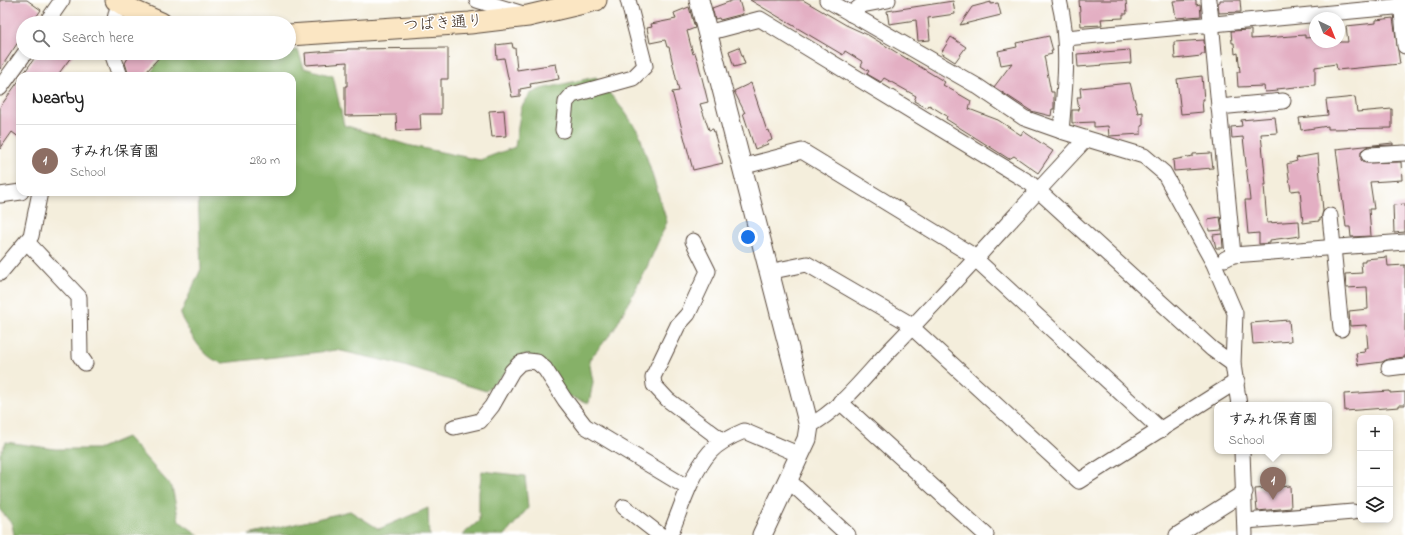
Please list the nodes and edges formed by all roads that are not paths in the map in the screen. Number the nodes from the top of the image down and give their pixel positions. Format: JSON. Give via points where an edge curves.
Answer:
{"nodes":[{"id":1,"x":62,"y":0,"type":"edge"},
{"id":2,"x":477,"y":0,"type":"edge"},
{"id":3,"x":596,"y":0,"type":"edge"},
{"id":4,"x":628,"y":0,"type":"edge"},
{"id":5,"x":699,"y":0,"type":"edge"},
{"id":6,"x":827,"y":0,"type":"edge"},
{"id":7,"x":888,"y":0,"type":"edge"},
{"id":8,"x":1059,"y":0,"type":"edge"},
{"id":9,"x":1209,"y":0,"type":"edge"},
{"id":10,"x":118,"y":1,"type":"edge"},
{"id":11,"x":1402,"y":4,"type":"edge"},
{"id":12,"x":851,"y":14,"type":"junction"},
{"id":13,"x":51,"y":16,"type":"edge"},
{"id":14,"x":115,"y":16,"type":"edge"},
{"id":15,"x":147,"y":16,"type":"edge"},
{"id":16,"x":528,"y":16,"type":"junction"},
{"id":17,"x":1211,"y":24,"type":"junction"},
{"id":18,"x":707,"y":33,"type":"junction"},
{"id":19,"x":296,"y":35,"type":"edge"},
{"id":20,"x":1066,"y":38,"type":"junction"},
{"id":21,"x":1405,"y":46,"type":"edge"},
{"id":22,"x":20,"y":60,"type":"edge"},
{"id":23,"x":114,"y":60,"type":"edge"},
{"id":24,"x":119,"y":72,"type":"edge"},
{"id":25,"x":0,"y":88,"type":"edge"},
{"id":26,"x":1283,"y":101,"type":"dead end"},
{"id":27,"x":1219,"y":107,"type":"junction"},
{"id":28,"x":563,"y":130,"type":"dead end"},
{"id":29,"x":1061,"y":131,"type":"junction"},
{"id":30,"x":1086,"y":139,"type":"junction"},
{"id":31,"x":1405,"y":153,"type":"edge"},
{"id":32,"x":1370,"y":155,"type":"dead end"},
{"id":33,"x":741,"y":167,"type":"junction"},
{"id":34,"x":1038,"y":190,"type":"junction"},
{"id":35,"x":16,"y":193,"type":"edge"},
{"id":36,"x":0,"y":195,"type":"edge"},
{"id":37,"x":39,"y":196,"type":"edge"},
{"id":38,"x":1330,"y":216,"type":"dead end"},
{"id":39,"x":693,"y":241,"type":"dead end"},
{"id":40,"x":27,"y":242,"type":"junction"},
{"id":41,"x":1405,"y":242,"type":"edge"},
{"id":42,"x":1333,"y":248,"type":"junction"},
{"id":43,"x":1233,"y":255,"type":"junction"},
{"id":44,"x":975,"y":259,"type":"junction"},
{"id":45,"x":1214,"y":264,"type":"junction"},
{"id":46,"x":768,"y":272,"type":"junction"},
{"id":47,"x":0,"y":273,"type":"edge"},
{"id":48,"x":912,"y":328,"type":"junction"},
{"id":49,"x":1341,"y":329,"type":"dead end"},
{"id":50,"x":85,"y":364,"type":"dead end"},
{"id":51,"x":1234,"y":364,"type":"junction"},
{"id":52,"x":1405,"y":366,"type":"edge"},
{"id":53,"x":1389,"y":368,"type":"dead end"},
{"id":54,"x":1237,"y":381,"type":"junction"},
{"id":55,"x":840,"y":402,"type":"junction"},
{"id":56,"x":1239,"y":402,"type":"edge"},
{"id":57,"x":454,"y":426,"type":"dead end"},
{"id":58,"x":809,"y":426,"type":"junction"},
{"id":59,"x":1161,"y":430,"type":"junction"},
{"id":60,"x":723,"y":441,"type":"junction"},
{"id":61,"x":1242,"y":454,"type":"edge"},
{"id":62,"x":800,"y":455,"type":"junction"},
{"id":63,"x":788,"y":480,"type":"junction"},
{"id":64,"x":688,"y":488,"type":"junction"},
{"id":65,"x":1245,"y":492,"type":"junction"},
{"id":66,"x":624,"y":507,"type":"dead end"},
{"id":67,"x":1353,"y":512,"type":"dead end"},
{"id":68,"x":1245,"y":528,"type":"edge"},
{"id":69,"x":660,"y":535,"type":"edge"},
{"id":70,"x":670,"y":535,"type":"edge"},
{"id":71,"x":762,"y":535,"type":"edge"},
{"id":72,"x":848,"y":535,"type":"edge"},
{"id":73,"x":986,"y":535,"type":"edge"},
{"id":74,"x":1177,"y":535,"type":"edge"}],
"edges":[{"from":1,"to":13,"type":"street"},
{"from":2,"to":16,"type":"street"},
{"from":3,"to":16,"type":"main road","name":"つばき通り"},
{"from":4,"to":28,"type":"street","via":[[645,66],[632,78],[572,95],[566,102]]},
{"from":5,"to":18,"type":"street"},
{"from":6,"to":12,"type":"street"},
{"from":7,"to":12,"type":"street","via":[[862,5]]},
{"from":8,"to":20,"type":"street"},
{"from":9,"to":17,"type":"street"},
{"from":10,"to":14,"type":"street"},
{"from":10,"to":15,"type":"main road"},
{"from":11,"to":17,"type":"street"},
{"from":11,"to":21,"type":"street"},
{"from":12,"to":29,"type":"street","via":[[977,86],[1024,118]]},
{"from":16,"to":19,"type":"main road","name":"つばき通り","via":[[470,23]]},
{"from":17,"to":20,"type":"street"},
{"from":17,"to":27,"type":"street"},
{"from":18,"to":33,"type":"street"},
{"from":18,"to":34,"type":"street","via":[[760,19]]},
{"from":20,"to":29,"type":"street","via":[[1067,70]]},
{"from":22,"to":25,"type":"street"},
{"from":23,"to":24,"type":"street"},
{"from":26,"to":27,"type":"street"},
{"from":27,"to":43,"type":"street"},
{"from":29,"to":30,"type":"street"},
{"from":30,"to":34,"type":"street"},
{"from":30,"to":45,"type":"street","via":[[1144,156],[1164,173]]},
{"from":31,"to":32,"type":"street"},
{"from":33,"to":44,"type":"street","via":[[802,151]]},
{"from":33,"to":46,"type":"street"},
{"from":34,"to":44,"type":"street"},
{"from":34,"to":51,"type":"street","via":[[1212,349]]},
{"from":35,"to":36,"type":"street"},
{"from":37,"to":40,"type":"street","via":[[31,236]]},
{"from":38,"to":42,"type":"street"},
{"from":39,"to":60,"type":"street","via":[[708,271],[688,314],[678,325],[653,377],[654,385],[668,400]]},
{"from":40,"to":47,"type":"street"},
{"from":40,"to":50,"type":"street","via":[[79,297],[80,356]]},
{"from":41,"to":42,"type":"street"},
{"from":42,"to":43,"type":"street"},
{"from":42,"to":49,"type":"street"},
{"from":43,"to":45,"type":"street"},
{"from":44,"to":48,"type":"street"},
{"from":44,"to":59,"type":"street"},
{"from":45,"to":51,"type":"street","via":[[1235,313]]},
{"from":46,"to":48,"type":"street","via":[[807,264],[905,321]]},
{"from":46,"to":58,"type":"street"},
{"from":48,"to":55,"type":"street"},
{"from":48,"to":59,"type":"street","via":[[1080,481]]},
{"from":51,"to":54,"type":"street"},
{"from":52,"to":53,"type":"street"},
{"from":54,"to":56,"type":"street"},
{"from":54,"to":59,"type":"street"},
{"from":55,"to":58,"type":"street","via":[[821,420]]},
{"from":55,"to":73,"type":"street"},
{"from":57,"to":64,"type":"street","via":[[480,421],[492,406],[512,371],[520,363],[537,362],[552,378],[585,426]]},
{"from":58,"to":62,"type":"street"},
{"from":60,"to":62,"type":"street","via":[[744,431]]},
{"from":60,"to":64,"type":"street","via":[[710,452]]},
{"from":61,"to":65,"type":"street"},
{"from":62,"to":63,"type":"street"},
{"from":63,"to":71,"type":"street"},
{"from":63,"to":72,"type":"street"},
{"from":64,"to":70,"type":"street"},
{"from":65,"to":68,"type":"street"},
{"from":65,"to":74,"type":"street"},
{"from":66,"to":69,"type":"street"},
{"from":67,"to":68,"type":"street"}]}
